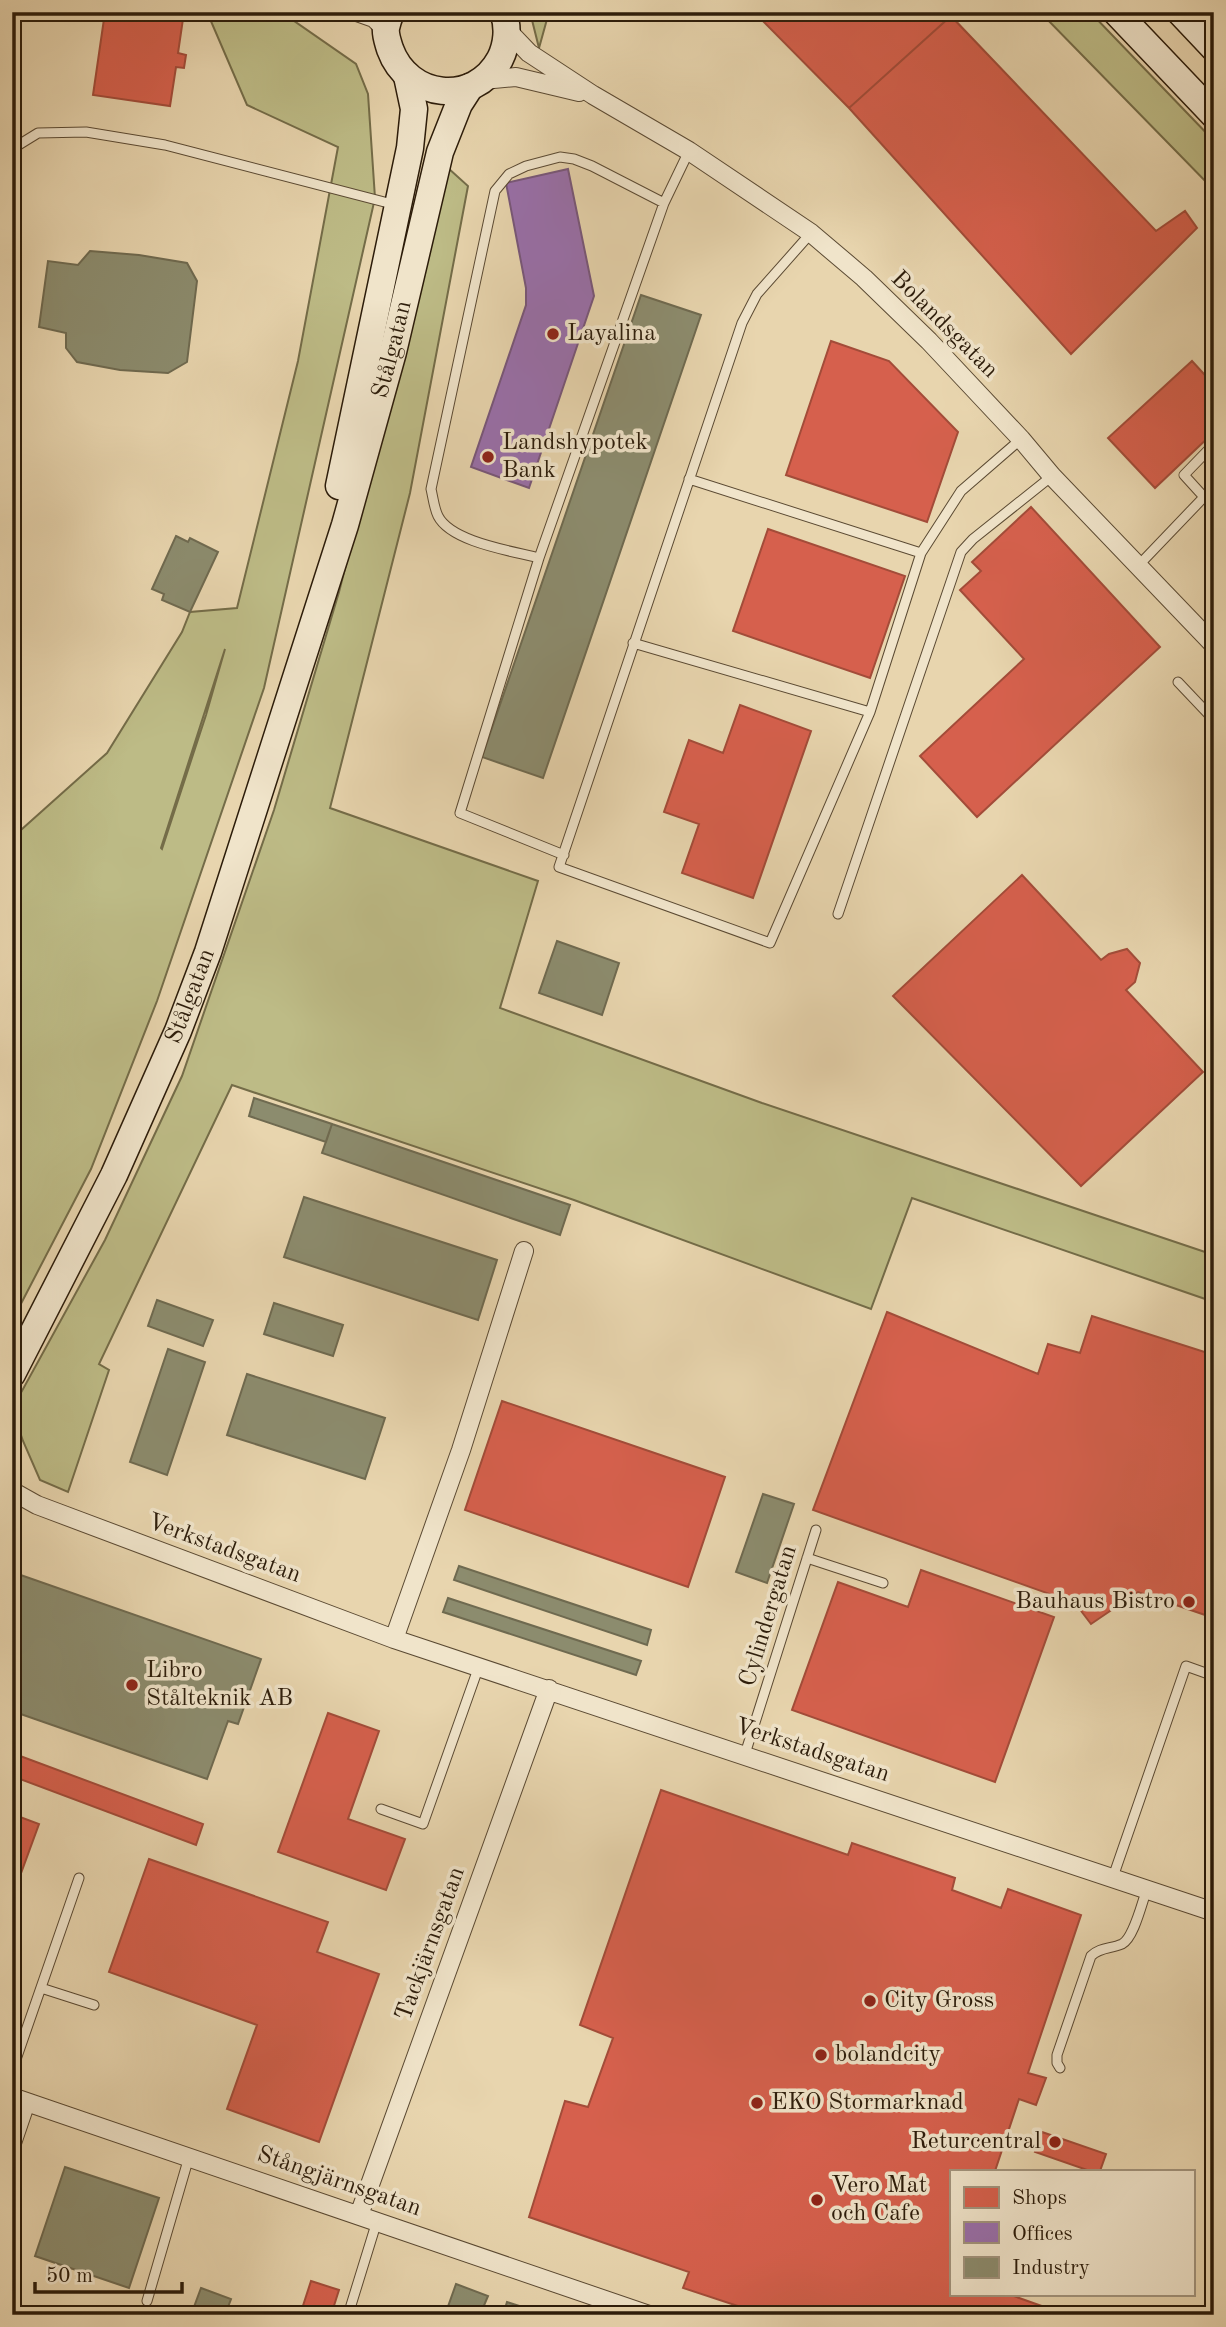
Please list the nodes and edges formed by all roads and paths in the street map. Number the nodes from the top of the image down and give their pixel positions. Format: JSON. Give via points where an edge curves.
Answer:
{"nodes":[{"id":1,"x":357,"y":12,"type":"edge"},
{"id":2,"x":1116,"y":12,"type":"edge"},
{"id":3,"x":1180,"y":12,"type":"edge"},
{"id":4,"x":388,"y":21,"type":"edge"},
{"id":5,"x":505,"y":21,"type":"edge"},
{"id":6,"x":1214,"y":48,"type":"edge"},
{"id":7,"x":407,"y":76,"type":"junction"},
{"id":8,"x":477,"y":84,"type":"junction"},
{"id":9,"x":593,"y":95,"type":"junction"},
{"id":10,"x":1214,"y":115,"type":"edge"},
{"id":11,"x":12,"y":149,"type":"edge"},
{"id":12,"x":688,"y":151,"type":"junction"},
{"id":13,"x":664,"y":203,"type":"junction"},
{"id":14,"x":398,"y":205,"type":"junction"},
{"id":15,"x":811,"y":233,"type":"junction"},
{"id":16,"x":1021,"y":439,"type":"junction"},
{"id":17,"x":1214,"y":444,"type":"edge"},
{"id":18,"x":1052,"y":476,"type":"junction"},
{"id":19,"x":689,"y":479,"type":"junction"},
{"id":20,"x":1204,"y":497,"type":"junction"},
{"id":21,"x":1214,"y":508,"type":"edge"},
{"id":22,"x":921,"y":553,"type":"junction"},
{"id":23,"x":539,"y":558,"type":"junction"},
{"id":24,"x":1138,"y":566,"type":"junction"},
{"id":25,"x":315,"y":615,"type":"junction"},
{"id":26,"x":633,"y":643,"type":"junction"},
{"id":27,"x":1214,"y":645,"type":"edge"},
{"id":28,"x":1178,"y":681,"type":"dead end"},
{"id":29,"x":870,"y":712,"type":"junction"},
{"id":30,"x":1214,"y":720,"type":"edge"},
{"id":31,"x":564,"y":855,"type":"junction"},
{"id":32,"x":838,"y":914,"type":"dead end"},
{"id":33,"x":524,"y":1251,"type":"dead end"},
{"id":34,"x":14,"y":1367,"type":"edge"},
{"id":35,"x":12,"y":1491,"type":"edge"},
{"id":36,"x":37,"y":1505,"type":"junction"},
{"id":37,"x":12,"y":1506,"type":"edge"},
{"id":38,"x":816,"y":1530,"type":"dead end"},
{"id":39,"x":807,"y":1558,"type":"junction"},
{"id":40,"x":883,"y":1583,"type":"dead end"},
{"id":41,"x":394,"y":1639,"type":"junction"},
{"id":42,"x":479,"y":1666,"type":"junction"},
{"id":43,"x":1214,"y":1676,"type":"edge"},
{"id":44,"x":549,"y":1689,"type":"junction"},
{"id":45,"x":745,"y":1755,"type":"junction"},
{"id":46,"x":381,"y":1809,"type":"dead end"},
{"id":47,"x":1112,"y":1877,"type":"junction"},
{"id":48,"x":79,"y":1878,"type":"dead end"},
{"id":49,"x":1147,"y":1889,"type":"junction"},
{"id":50,"x":1214,"y":1912,"type":"edge"},
{"id":51,"x":41,"y":1988,"type":"junction"},
{"id":52,"x":94,"y":2005,"type":"dead end"},
{"id":53,"x":1060,"y":2068,"type":"dead end"},
{"id":54,"x":12,"y":2071,"type":"edge"},
{"id":55,"x":19,"y":2100,"type":"edge"},
{"id":56,"x":12,"y":2143,"type":"edge"},
{"id":57,"x":189,"y":2157,"type":"junction"},
{"id":58,"x":359,"y":2215,"type":"junction"},
{"id":59,"x":377,"y":2221,"type":"junction"},
{"id":60,"x":146,"y":2301,"type":"dead end"},
{"id":61,"x":348,"y":2315,"type":"edge"},
{"id":62,"x":649,"y":2315,"type":"edge"}],
"edges":[{"from":1,"to":4,"type":"street"},
{"from":2,"to":10,"type":"main road"},
{"from":3,"to":6,"type":"main road"},
{"from":4,"to":7,"type":"main road","name":"Stålgatan","via":[[394,60]]},
{"from":5,"to":8,"type":"main road","name":"Stålgatan","via":[[503,52],[495,68]]},
{"from":5,"to":9,"type":"street","name":"Bolandsgatan","via":[[529,53]]},
{"from":7,"to":8,"type":"main road","via":[[437,91]]},
{"from":7,"to":14,"type":"main road","name":"Stålgatan","via":[[414,109]]},
{"from":8,"to":9,"type":"street","name":"Bolandsgatan","via":[[516,77]]},
{"from":8,"to":25,"type":"main road","name":"Stålgatan","via":[[459,104],[440,152],[393,352]]},
{"from":9,"to":12,"type":"street","name":"Bolandsgatan"},
{"from":11,"to":14,"type":"lane","via":[[38,133],[86,132],[165,145]]},
{"from":12,"to":13,"type":"lane"},
{"from":12,"to":15,"type":"street","name":"Bolandsgatan"},
{"from":13,"to":23,"type":"lane"},
{"from":13,"to":23,"type":"lane","via":[[592,166],[560,157],[509,174],[495,191],[431,489],[438,517],[454,533]]},
{"from":14,"to":25,"type":"main road","name":"Stålgatan"},
{"from":15,"to":16,"type":"street","name":"Bolandsgatan","via":[[910,323]]},
{"from":15,"to":19,"type":"lane","via":[[757,293],[742,323]]},
{"from":16,"to":18,"type":"street","name":"Bolandsgatan"},
{"from":16,"to":22,"type":"lane","via":[[961,491]]},
{"from":17,"to":20,"type":"lane","via":[[1184,475]]},
{"from":18,"to":24,"type":"street","name":"Bolandsgatan"},
{"from":18,"to":32,"type":"lane","via":[[961,552]]},
{"from":19,"to":22,"type":"lane"},
{"from":19,"to":26,"type":"lane"},
{"from":20,"to":21,"type":"lane"},
{"from":20,"to":24,"type":"lane"},
{"from":22,"to":29,"type":"lane"},
{"from":23,"to":31,"type":"lane","via":[[460,813]]},
{"from":24,"to":27,"type":"street","name":"Bolandsgatan"},
{"from":25,"to":34,"type":"main road","name":"Stålgatan","via":[[208,952],[178,1031],[114,1175]]},
{"from":26,"to":29,"type":"lane"},
{"from":26,"to":31,"type":"lane"},
{"from":28,"to":30,"type":"lane"},
{"from":29,"to":31,"type":"lane","via":[[770,943],[559,867]]},
{"from":33,"to":41,"type":"street"},
{"from":35,"to":36,"type":"street","name":"Verkstadsgatan"},
{"from":36,"to":37,"type":"street","name":"Verkstadsgatan"},
{"from":36,"to":41,"type":"street","name":"Verkstadsgatan"},
{"from":38,"to":39,"type":"lane","name":"Cylindergatan"},
{"from":39,"to":40,"type":"lane"},
{"from":39,"to":45,"type":"lane","name":"Cylindergatan"},
{"from":41,"to":42,"type":"street","name":"Verkstadsgatan"},
{"from":42,"to":44,"type":"street","name":"Verkstadsgatan"},
{"from":42,"to":46,"type":"lane","via":[[423,1824]]},
{"from":43,"to":47,"type":"lane","via":[[1186,1666]]},
{"from":44,"to":45,"type":"street","name":"Verkstadsgatan"},
{"from":44,"to":58,"type":"street","name":"Tackjärnsgatan"},
{"from":45,"to":47,"type":"street","name":"Verkstadsgatan"},
{"from":47,"to":49,"type":"street","name":"Verkstadsgatan"},
{"from":48,"to":51,"type":"lane"},
{"from":49,"to":50,"type":"street","name":"Verkstadsgatan"},
{"from":49,"to":53,"type":"lane","via":[[1131,1935],[1124,1943],[1091,1956],[1056,2055]]},
{"from":51,"to":52,"type":"lane"},
{"from":51,"to":54,"type":"lane"},
{"from":55,"to":56,"type":"street"},
{"from":55,"to":57,"type":"street","name":"Stångjärnsgatan"},
{"from":57,"to":58,"type":"street","name":"Stångjärnsgatan"},
{"from":57,"to":60,"type":"lane"},
{"from":58,"to":59,"type":"street","name":"Stångjärnsgatan"},
{"from":59,"to":61,"type":"lane"},
{"from":59,"to":62,"type":"street","name":"Stångjärnsgatan"}]}
